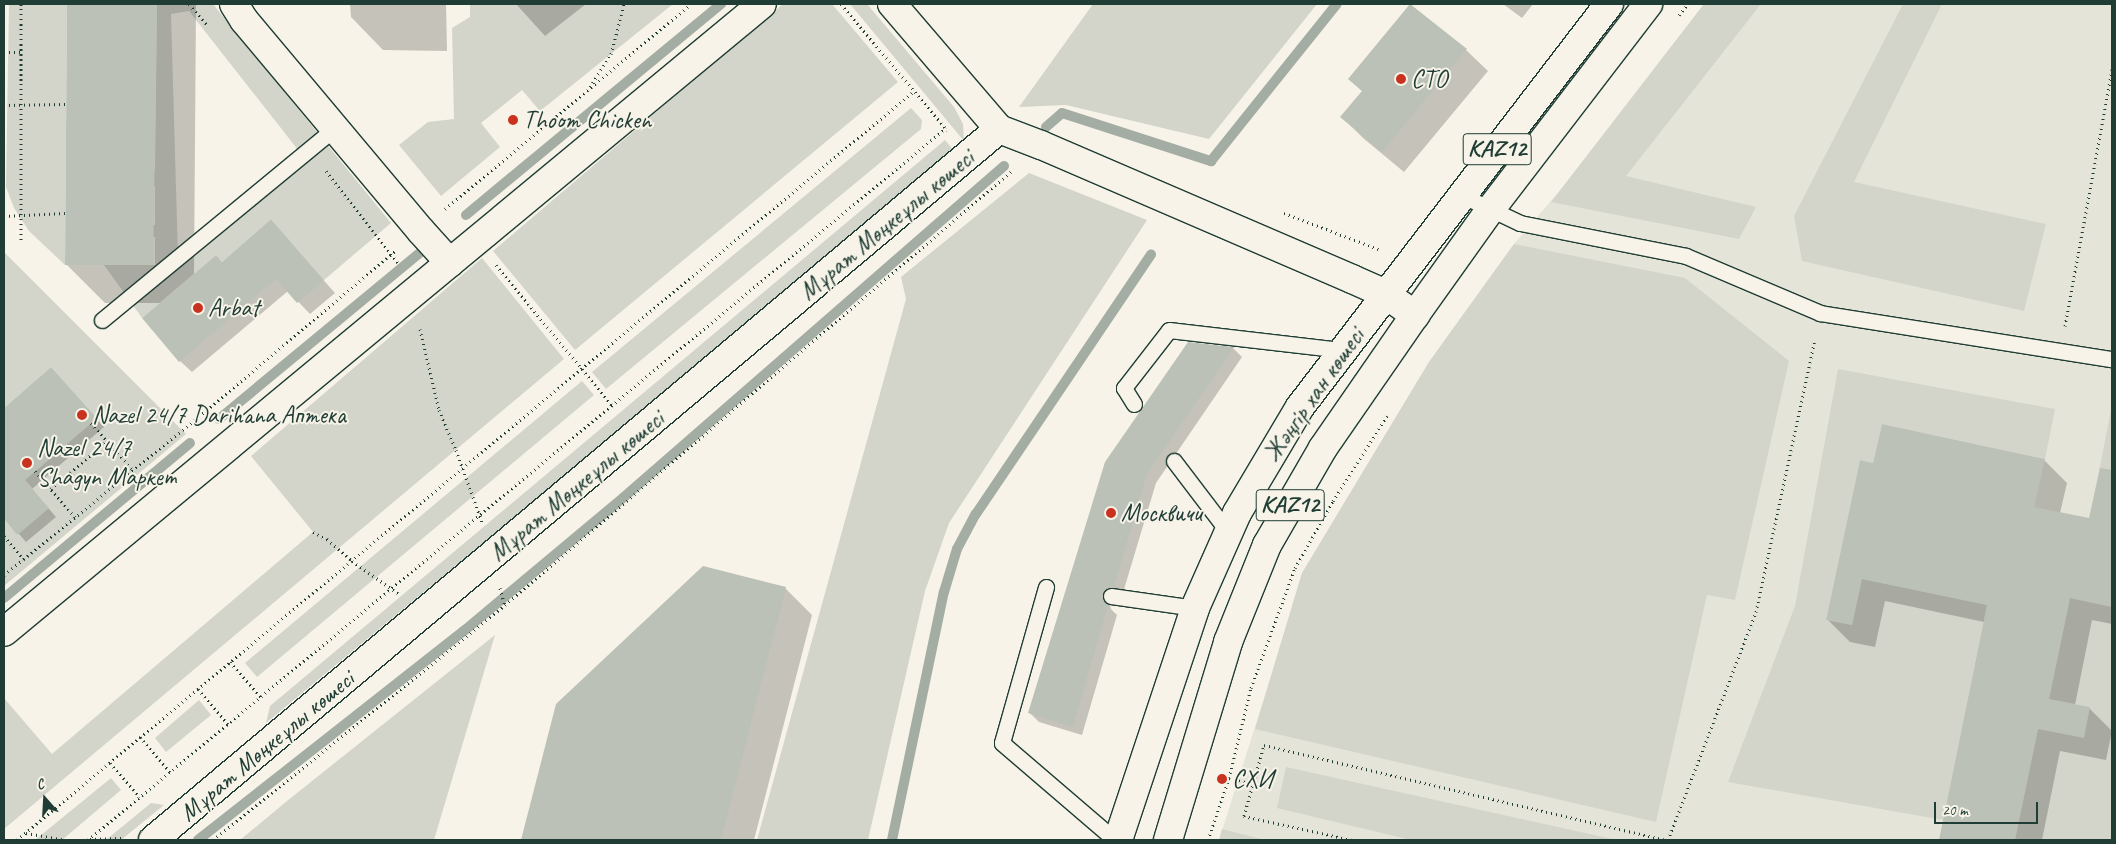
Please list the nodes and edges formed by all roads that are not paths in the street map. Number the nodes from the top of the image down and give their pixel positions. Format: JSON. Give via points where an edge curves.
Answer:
{"nodes":[{"id":1,"x":234,"y":4,"type":"edge"},
{"id":2,"x":762,"y":4,"type":"edge"},
{"id":3,"x":892,"y":4,"type":"edge"},
{"id":4,"x":1609,"y":4,"type":"edge"},
{"id":5,"x":1648,"y":4,"type":"edge"},
{"id":6,"x":335,"y":128,"type":"junction"},
{"id":7,"x":999,"y":129,"type":"junction"},
{"id":8,"x":1461,"y":195,"type":"junction"},
{"id":9,"x":1490,"y":210,"type":"junction"},
{"id":10,"x":450,"y":263,"type":"junction"},
{"id":11,"x":1385,"y":294,"type":"junction"},
{"id":12,"x":1415,"y":315,"type":"junction"},
{"id":13,"x":102,"y":320,"type":"dead end"},
{"id":14,"x":1343,"y":350,"type":"junction"},
{"id":15,"x":2112,"y":359,"type":"edge"},
{"id":16,"x":1134,"y":404,"type":"dead end"},
{"id":17,"x":1174,"y":461,"type":"dead end"},
{"id":18,"x":1228,"y":532,"type":"junction"},
{"id":19,"x":1046,"y":587,"type":"dead end"},
{"id":20,"x":1112,"y":596,"type":"dead end"},
{"id":21,"x":1195,"y":608,"type":"junction"},
{"id":22,"x":4,"y":632,"type":"edge"},
{"id":23,"x":141,"y":840,"type":"edge"},
{"id":24,"x":1117,"y":840,"type":"edge"},
{"id":25,"x":1168,"y":840,"type":"edge"}],
"edges":[{"from":1,"to":6,"type":"main road"},
{"from":2,"to":10,"type":"main road"},
{"from":3,"to":7,"type":"main road"},
{"from":4,"to":8,"type":"main road","name":"Жәңгір хан көшесі","number":"KAZ12"},
{"from":5,"to":9,"type":"main road","name":"Жәңгір хан көшесі","number":"KAZ12"},
{"from":6,"to":10,"type":"main road"},
{"from":6,"to":13,"type":"lane"},
{"from":7,"to":11,"type":"main road"},
{"from":7,"to":23,"type":"main road","name":"Мұрат Мөңкеұлы көшесі","via":[[425,614]]},
{"from":8,"to":9,"type":"lane"},
{"from":8,"to":11,"type":"main road","name":"Жәңгір хан көшесі","number":"KAZ12"},
{"from":9,"to":12,"type":"main road","name":"Жәңгір хан көшесі","number":"KAZ12"},
{"from":9,"to":15,"type":"lane","via":[[1520,223],[1686,256],[1820,313]]},
{"from":10,"to":22,"type":"main road"},
{"from":11,"to":12,"type":"main road"},
{"from":11,"to":14,"type":"main road","name":"Жәңгір хан көшесі","number":"KAZ12"},
{"from":12,"to":25,"type":"main road","name":"Жәңгір хан көшесі","number":"KAZ12","via":[[1323,448],[1267,545],[1228,642]]},
{"from":14,"to":16,"type":"lane","via":[[1170,330],[1124,388]]},
{"from":14,"to":18,"type":"main road","name":"Жәңгір хан көшесі","number":"KAZ12","via":[[1300,407],[1236,512]]},
{"from":17,"to":18,"type":"lane"},
{"from":18,"to":21,"type":"main road","name":"Жәңгір хан көшесі","number":"KAZ12"},
{"from":19,"to":24,"type":"lane","via":[[1002,743]]},
{"from":20,"to":21,"type":"lane"},
{"from":21,"to":24,"type":"main road","name":"Жәңгір хан көшесі","number":"KAZ12"}]}
